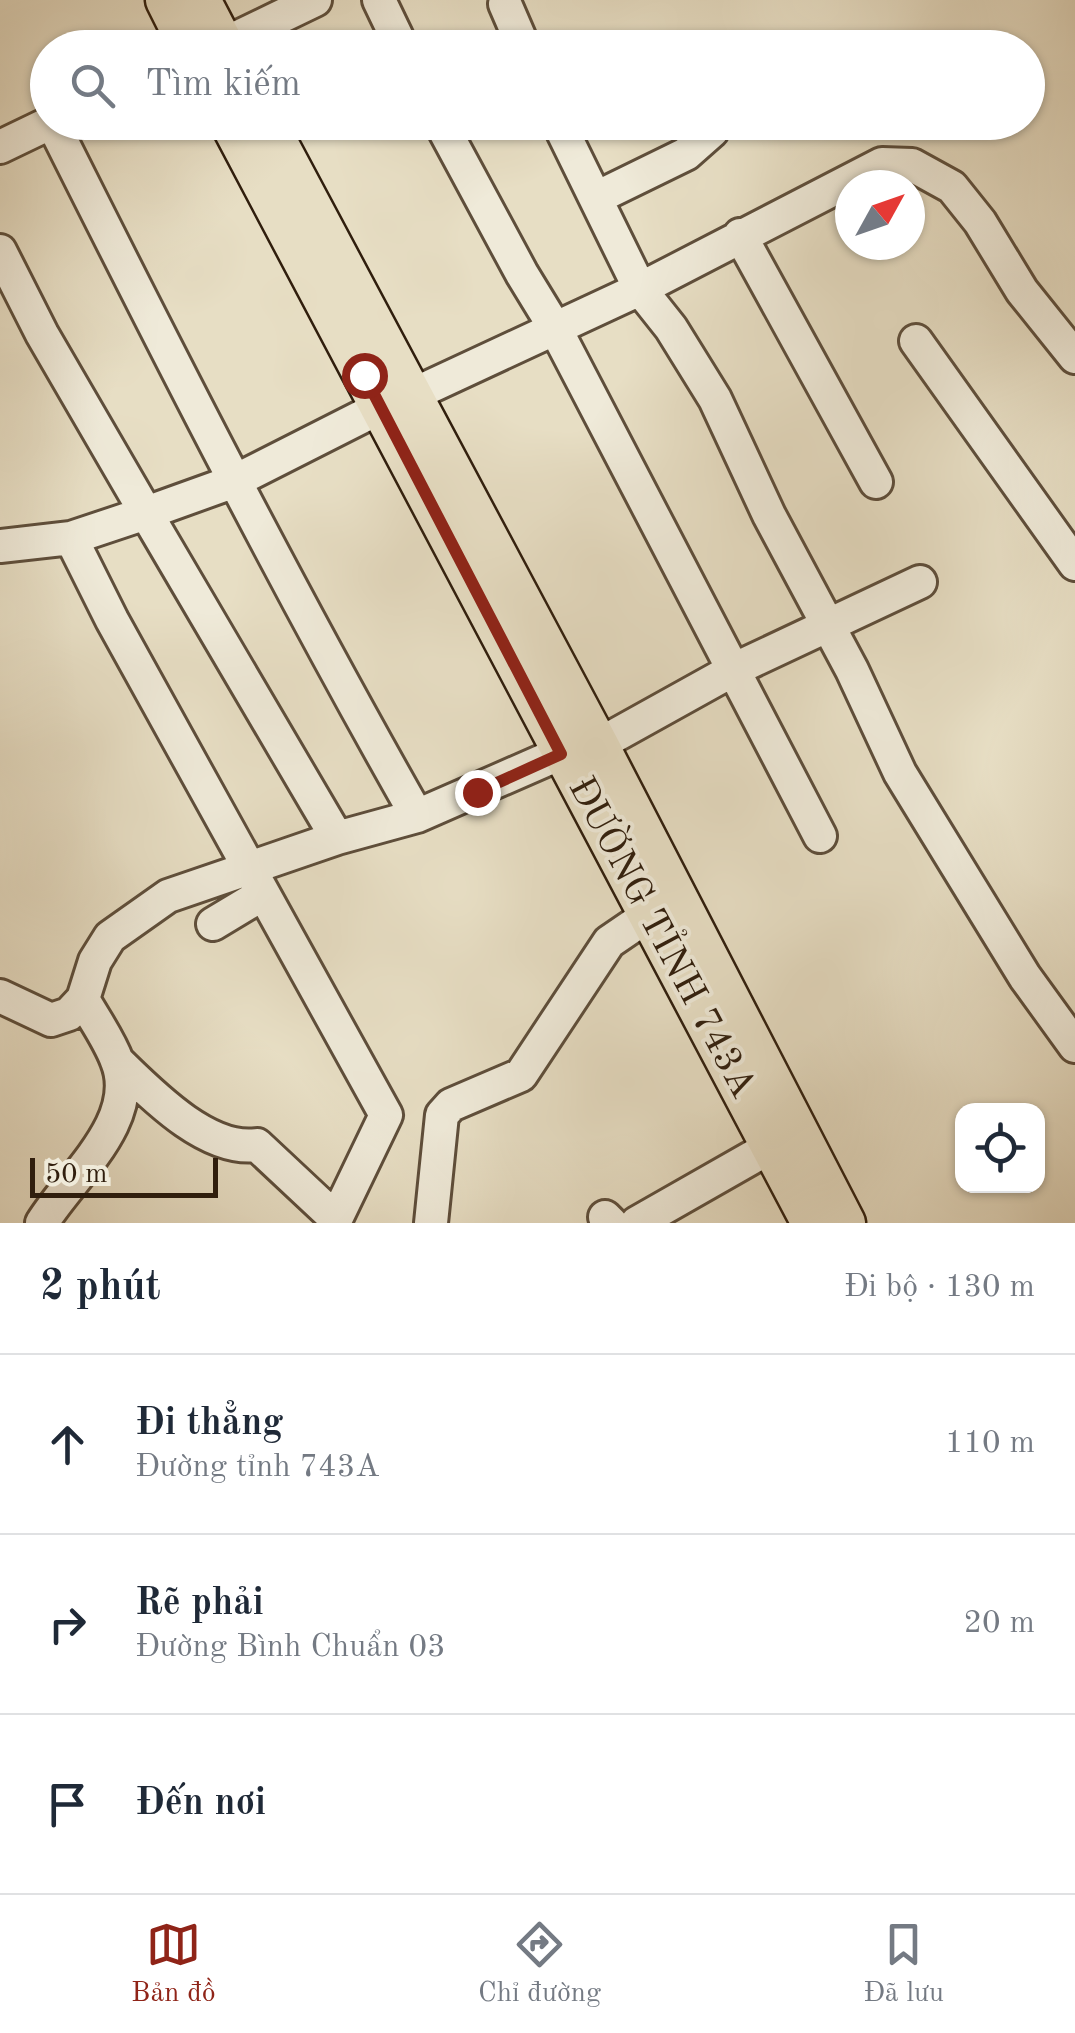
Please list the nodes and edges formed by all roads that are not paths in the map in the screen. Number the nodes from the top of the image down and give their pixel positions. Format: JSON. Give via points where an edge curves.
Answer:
{"nodes":[{"id":1,"x":166,"y":0,"type":"edge"},
{"id":2,"x":200,"y":0,"type":"edge"},
{"id":3,"x":315,"y":0,"type":"edge"},
{"id":4,"x":379,"y":0,"type":"edge"},
{"id":5,"x":505,"y":4,"type":"dead end"},
{"id":6,"x":197,"y":30,"type":"edge"},
{"id":7,"x":208,"y":30,"type":"edge"},
{"id":8,"x":248,"y":30,"type":"edge"},
{"id":9,"x":393,"y":30,"type":"edge"},
{"id":10,"x":516,"y":30,"type":"edge"},
{"id":11,"x":30,"y":133,"type":"edge"},
{"id":12,"x":61,"y":140,"type":"edge"},
{"id":13,"x":241,"y":140,"type":"edge"},
{"id":14,"x":274,"y":140,"type":"edge"},
{"id":15,"x":450,"y":140,"type":"edge"},
{"id":16,"x":567,"y":140,"type":"edge"},
{"id":17,"x":702,"y":140,"type":"edge"},
{"id":18,"x":0,"y":147,"type":"edge"},
{"id":19,"x":596,"y":198,"type":"junction"},
{"id":20,"x":740,"y":235,"type":"junction"},
{"id":21,"x":0,"y":251,"type":"edge"},
{"id":22,"x":640,"y":289,"type":"junction"},
{"id":23,"x":11,"y":301,"type":"edge"},
{"id":24,"x":556,"y":328,"type":"junction"},
{"id":25,"x":916,"y":341,"type":"dead end"},
{"id":26,"x":1075,"y":357,"type":"edge"},
{"id":27,"x":397,"y":401,"type":"junction"},
{"id":28,"x":235,"y":481,"type":"junction"},
{"id":29,"x":876,"y":482,"type":"dead end"},
{"id":30,"x":146,"y":513,"type":"junction"},
{"id":31,"x":71,"y":538,"type":"junction"},
{"id":32,"x":0,"y":546,"type":"edge"},
{"id":33,"x":1075,"y":564,"type":"edge"},
{"id":34,"x":920,"y":582,"type":"dead end"},
{"id":35,"x":826,"y":626,"type":"junction"},
{"id":36,"x":733,"y":670,"type":"junction"},
{"id":37,"x":580,"y":749,"type":"junction"},
{"id":38,"x":418,"y":816,"type":"junction"},
{"id":39,"x":820,"y":836,"type":"dead end"},
{"id":40,"x":337,"y":838,"type":"junction"},
{"id":41,"x":256,"y":882,"type":"junction"},
{"id":42,"x":650,"y":914,"type":"junction"},
{"id":43,"x":213,"y":924,"type":"dead end"},
{"id":44,"x":0,"y":996,"type":"edge"},
{"id":45,"x":82,"y":999,"type":"junction"},
{"id":46,"x":1075,"y":1046,"type":"edge"},
{"id":47,"x":118,"y":1062,"type":"junction"},
{"id":48,"x":772,"y":1146,"type":"junction"},
{"id":49,"x":335,"y":1221,"type":"edge"},
{"id":50,"x":618,"y":1221,"type":"edge"},
{"id":51,"x":42,"y":1223,"type":"edge"},
{"id":52,"x":432,"y":1223,"type":"edge"},
{"id":53,"x":812,"y":1223,"type":"edge"},
{"id":54,"x":845,"y":1223,"type":"edge"}],
"edges":[{"from":1,"to":6,"type":"main road"},
{"from":2,"to":7,"type":"main road"},
{"from":3,"to":8,"type":"street"},
{"from":4,"to":9,"type":"street"},
{"from":5,"to":10,"type":"street"},
{"from":11,"to":18,"type":"street"},
{"from":12,"to":28,"type":"street"},
{"from":13,"to":27,"type":"main road","name":"ĐƯỜNG TỈNH 743A"},
{"from":14,"to":27,"type":"main road","name":"ĐƯỜNG TỈNH 743A"},
{"from":15,"to":24,"type":"street"},
{"from":16,"to":19,"type":"street"},
{"from":17,"to":19,"type":"street"},
{"from":19,"to":22,"type":"street"},
{"from":20,"to":22,"type":"street"},
{"from":20,"to":26,"type":"street","via":[[882,164],[912,165],[952,187]]},
{"from":20,"to":29,"type":"street"},
{"from":21,"to":23,"type":"street"},
{"from":22,"to":24,"type":"street"},
{"from":22,"to":35,"type":"street","via":[[716,399]]},
{"from":23,"to":30,"type":"street"},
{"from":24,"to":27,"type":"street"},
{"from":24,"to":36,"type":"street"},
{"from":25,"to":33,"type":"street"},
{"from":27,"to":28,"type":"street"},
{"from":27,"to":37,"type":"main road","name":"ĐƯỜNG TỈNH 743A"},
{"from":28,"to":30,"type":"street"},
{"from":28,"to":38,"type":"street"},
{"from":30,"to":31,"type":"street"},
{"from":30,"to":40,"type":"street"},
{"from":31,"to":32,"type":"street"},
{"from":31,"to":41,"type":"street"},
{"from":34,"to":35,"type":"street"},
{"from":35,"to":36,"type":"street"},
{"from":35,"to":46,"type":"street","via":[[900,774]]},
{"from":36,"to":37,"type":"street"},
{"from":36,"to":39,"type":"street"},
{"from":37,"to":38,"type":"street"},
{"from":37,"to":42,"type":"main road","name":"ĐƯỜNG TỈNH 743A"},
{"from":37,"to":54,"type":"main road","name":"ĐƯỜNG TỈNH 743A"},
{"from":38,"to":40,"type":"street"},
{"from":40,"to":41,"type":"street"},
{"from":41,"to":43,"type":"street"},
{"from":41,"to":45,"type":"street","via":[[168,896],[110,937]]},
{"from":41,"to":49,"type":"street","via":[[386,1115]]},
{"from":42,"to":48,"type":"main road","name":"ĐƯỜNG TỈNH 743A"},
{"from":42,"to":52,"type":"street","via":[[609,942],[521,1074],[442,1115]]},
{"from":44,"to":45,"type":"street","via":[[51,1020]]},
{"from":45,"to":47,"type":"street"},
{"from":47,"to":49,"type":"street","via":[[203,1132],[257,1145]]},
{"from":47,"to":51,"type":"street","via":[[124,1096],[114,1124]]},
{"from":48,"to":50,"type":"street"},
{"from":48,"to":53,"type":"main road","name":"ĐƯỜNG TỈNH 743A"}]}
